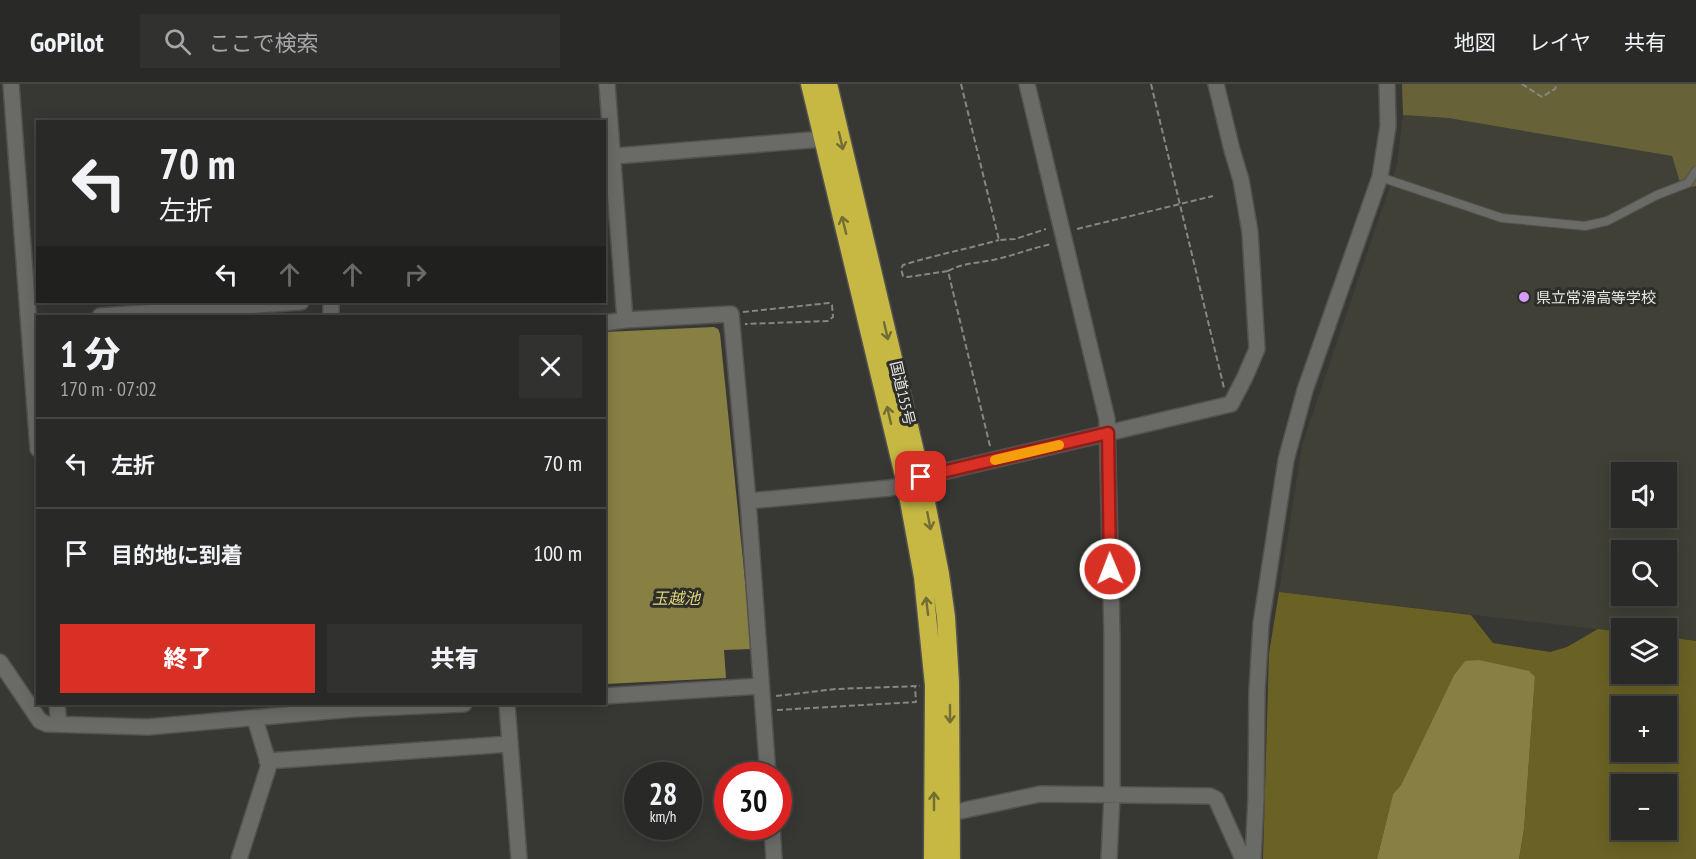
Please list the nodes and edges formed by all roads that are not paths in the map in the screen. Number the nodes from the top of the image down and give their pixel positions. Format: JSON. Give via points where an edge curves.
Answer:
{"nodes":[{"id":1,"x":9,"y":84,"type":"edge"},
{"id":2,"x":607,"y":84,"type":"edge"},
{"id":3,"x":810,"y":84,"type":"edge"},
{"id":4,"x":828,"y":84,"type":"edge"},
{"id":5,"x":1027,"y":84,"type":"edge"},
{"id":6,"x":1216,"y":84,"type":"edge"},
{"id":7,"x":1387,"y":84,"type":"edge"},
{"id":8,"x":0,"y":93,"type":"edge"},
{"id":9,"x":823,"y":139,"type":"junction"},
{"id":10,"x":609,"y":156,"type":"edge"},
{"id":11,"x":1696,"y":171,"type":"edge"},
{"id":12,"x":1380,"y":177,"type":"junction"},
{"id":13,"x":288,"y":303,"type":"edge"},
{"id":14,"x":114,"y":315,"type":"edge"},
{"id":15,"x":626,"y":320,"type":"junction"},
{"id":16,"x":33,"y":322,"type":"edge"},
{"id":17,"x":606,"y":323,"type":"edge"},
{"id":18,"x":36,"y":398,"type":"edge"},
{"id":19,"x":1108,"y":433,"type":"junction"},
{"id":20,"x":913,"y":480,"type":"junction"},
{"id":21,"x":748,"y":501,"type":"junction"},
{"id":22,"x":0,"y":663,"type":"edge"},
{"id":23,"x":606,"y":696,"type":"edge"},
{"id":24,"x":762,"y":698,"type":"junction"},
{"id":25,"x":57,"y":705,"type":"edge"},
{"id":26,"x":408,"y":705,"type":"edge"},
{"id":27,"x":507,"y":705,"type":"edge"},
{"id":28,"x":353,"y":706,"type":"edge"},
{"id":29,"x":255,"y":719,"type":"junction"},
{"id":30,"x":59,"y":724,"type":"junction"},
{"id":31,"x":510,"y":744,"type":"junction"},
{"id":32,"x":267,"y":761,"type":"junction"},
{"id":33,"x":767,"y":762,"type":"edge"},
{"id":34,"x":1112,"y":795,"type":"junction"},
{"id":35,"x":951,"y":813,"type":"junction"},
{"id":36,"x":773,"y":840,"type":"edge"},
{"id":37,"x":239,"y":859,"type":"edge"},
{"id":38,"x":519,"y":859,"type":"edge"},
{"id":39,"x":774,"y":859,"type":"edge"},
{"id":40,"x":933,"y":859,"type":"edge"},
{"id":41,"x":951,"y":859,"type":"edge"},
{"id":42,"x":1109,"y":859,"type":"edge"},
{"id":43,"x":1243,"y":859,"type":"edge"},
{"id":44,"x":1253,"y":859,"type":"edge"}],
"edges":[{"from":1,"to":8,"type":"street"},
{"from":1,"to":16,"type":"street"},
{"from":2,"to":10,"type":"street"},
{"from":3,"to":9,"type":"highway","name":"国道155号"},
{"from":4,"to":20,"type":"highway","name":"国道155号","one_way":true},
{"from":5,"to":19,"type":"street"},
{"from":6,"to":19,"type":"street","via":[[1250,232],[1255,357],[1231,404]]},
{"from":7,"to":12,"type":"street","via":[[1388,126]]},
{"from":9,"to":10,"type":"street"},
{"from":20,"to":9,"type":"highway","name":"国道155号","one_way":true},
{"from":10,"to":15,"type":"street"},
{"from":11,"to":12,"type":"lane","via":[[1688,183],[1607,221],[1585,226],[1502,218]]},
{"from":12,"to":44,"type":"street","via":[[1305,390],[1286,460],[1261,624]]},
{"from":13,"to":14,"type":"street"},
{"from":15,"to":17,"type":"street"},
{"from":15,"to":21,"type":"street","via":[[732,319]]},
{"from":16,"to":18,"type":"street"},
{"from":19,"to":20,"type":"street"},
{"from":19,"to":34,"type":"street"},
{"from":20,"to":21,"type":"street","via":[[890,488]]},
{"from":20,"to":35,"type":"highway","name":"国道155号","one_way":true,"via":[[940,574],[946,617]]},
{"from":40,"to":20,"type":"highway","name":"国道155号","one_way":true,"via":[[934,685]]},
{"from":21,"to":24,"type":"street"},
{"from":22,"to":30,"type":"street","via":[[40,721]]},
{"from":23,"to":24,"type":"street"},
{"from":24,"to":33,"type":"street"},
{"from":25,"to":30,"type":"street"},
{"from":26,"to":28,"type":"street"},
{"from":27,"to":31,"type":"street"},
{"from":28,"to":29,"type":"street"},
{"from":29,"to":30,"type":"street","via":[[148,727]]},
{"from":29,"to":32,"type":"street"},
{"from":31,"to":32,"type":"street"},
{"from":31,"to":38,"type":"street"},
{"from":32,"to":37,"type":"street","via":[[265,780]]},
{"from":34,"to":35,"type":"street","via":[[1040,794]]},
{"from":34,"to":42,"type":"street"},
{"from":34,"to":43,"type":"street","via":[[1214,797]]},
{"from":35,"to":41,"type":"highway","name":"国道155号"},
{"from":36,"to":39,"type":"street"}]}
